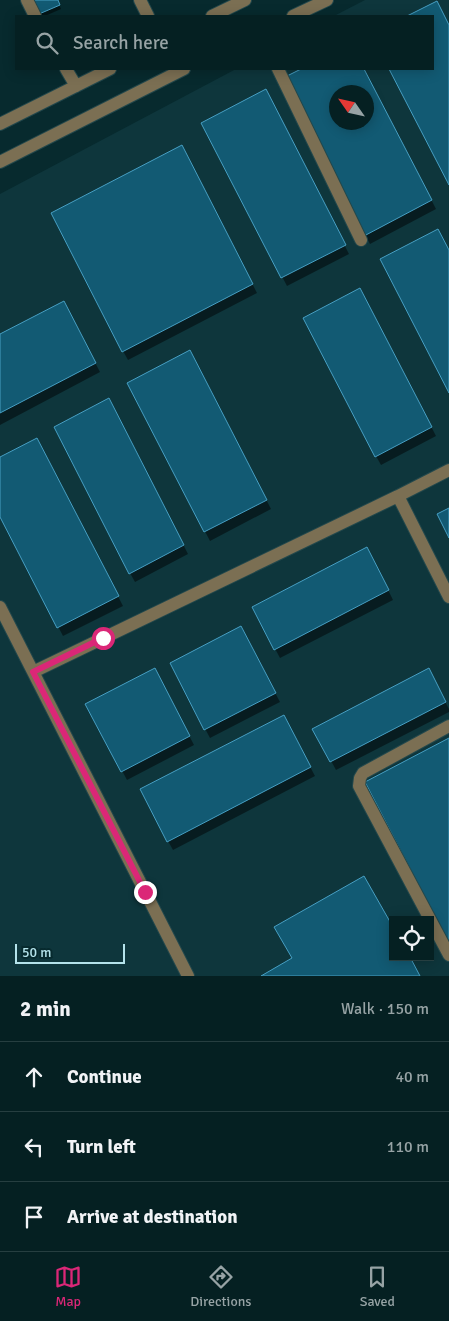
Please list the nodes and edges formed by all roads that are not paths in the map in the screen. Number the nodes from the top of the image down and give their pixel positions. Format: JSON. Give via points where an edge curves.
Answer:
{"nodes":[{"id":1,"x":27,"y":0,"type":"edge"},
{"id":2,"x":140,"y":0,"type":"edge"},
{"id":3,"x":245,"y":0,"type":"edge"},
{"id":4,"x":327,"y":0,"type":"edge"},
{"id":5,"x":34,"y":15,"type":"edge"},
{"id":6,"x":148,"y":15,"type":"edge"},
{"id":7,"x":214,"y":15,"type":"edge"},
{"id":8,"x":295,"y":15,"type":"edge"},
{"id":9,"x":67,"y":70,"type":"edge"},
{"id":10,"x":108,"y":70,"type":"edge"},
{"id":11,"x":178,"y":70,"type":"edge"},
{"id":12,"x":278,"y":70,"type":"edge"},
{"id":13,"x":76,"y":86,"type":"junction"},
{"id":14,"x":0,"y":124,"type":"edge"},
{"id":15,"x":0,"y":162,"type":"edge"},
{"id":16,"x":361,"y":240,"type":"dead end"},
{"id":17,"x":449,"y":470,"type":"edge"},
{"id":18,"x":398,"y":496,"type":"junction"},
{"id":19,"x":449,"y":597,"type":"edge"},
{"id":20,"x":0,"y":607,"type":"edge"},
{"id":21,"x":33,"y":672,"type":"junction"},
{"id":22,"x":449,"y":726,"type":"edge"},
{"id":23,"x":449,"y":954,"type":"edge"},
{"id":24,"x":188,"y":976,"type":"edge"}],
"edges":[{"from":1,"to":5,"type":"street"},
{"from":2,"to":6,"type":"street"},
{"from":3,"to":7,"type":"street"},
{"from":4,"to":8,"type":"street"},
{"from":9,"to":13,"type":"street"},
{"from":10,"to":13,"type":"street"},
{"from":11,"to":15,"type":"street"},
{"from":12,"to":16,"type":"street"},
{"from":13,"to":14,"type":"street"},
{"from":17,"to":18,"type":"street"},
{"from":18,"to":19,"type":"street"},
{"from":18,"to":21,"type":"street"},
{"from":20,"to":21,"type":"street"},
{"from":21,"to":24,"type":"street"},
{"from":22,"to":23,"type":"street","via":[[363,773],[359,786]]}]}
